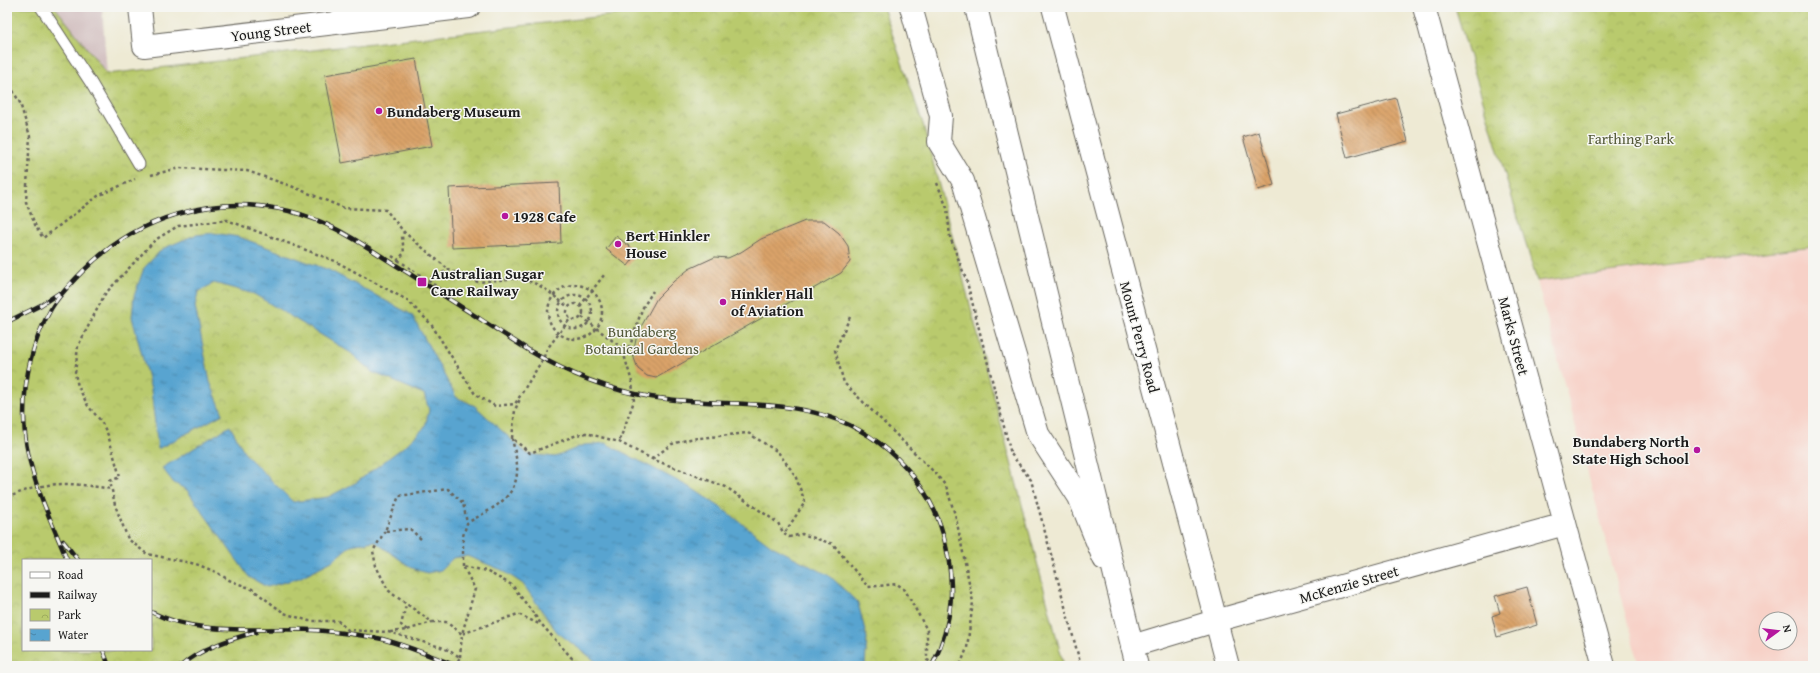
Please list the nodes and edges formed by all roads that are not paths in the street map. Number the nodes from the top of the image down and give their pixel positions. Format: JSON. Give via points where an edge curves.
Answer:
{"nodes":[{"id":1,"x":41,"y":7,"type":"edge"},
{"id":2,"x":140,"y":7,"type":"edge"},
{"id":3,"x":469,"y":7,"type":"edge"},
{"id":4,"x":911,"y":7,"type":"edge"},
{"id":5,"x":976,"y":7,"type":"edge"},
{"id":6,"x":1052,"y":7,"type":"edge"},
{"id":7,"x":1424,"y":7,"type":"edge"},
{"id":8,"x":139,"y":164,"type":"dead end"},
{"id":9,"x":1565,"y":524,"type":"junction"},
{"id":10,"x":1126,"y":618,"type":"junction"},
{"id":11,"x":1216,"y":621,"type":"junction"},
{"id":12,"x":1135,"y":656,"type":"edge"},
{"id":13,"x":1228,"y":666,"type":"edge"},
{"id":14,"x":1604,"y":666,"type":"edge"}],
"edges":[{"from":1,"to":8,"type":"lane","via":[[91,83]]},
{"from":2,"to":3,"type":"street","name":"Young Street","via":[[144,46]]},
{"from":4,"to":10,"type":"street","via":[[941,116],[939,142],[963,182],[1038,434],[1079,497]]},
{"from":5,"to":10,"type":"street"},
{"from":6,"to":11,"type":"street","name":"Mount Perry Road"},
{"from":7,"to":9,"type":"street","name":"Marks Street"},
{"from":9,"to":11,"type":"street","name":"McKenzie Street"},
{"from":9,"to":14,"type":"street","name":"Marks Street"},
{"from":10,"to":12,"type":"street"},
{"from":11,"to":12,"type":"street","name":"McKenzie Street"},
{"from":11,"to":13,"type":"street","name":"Mount Perry Road"}]}
